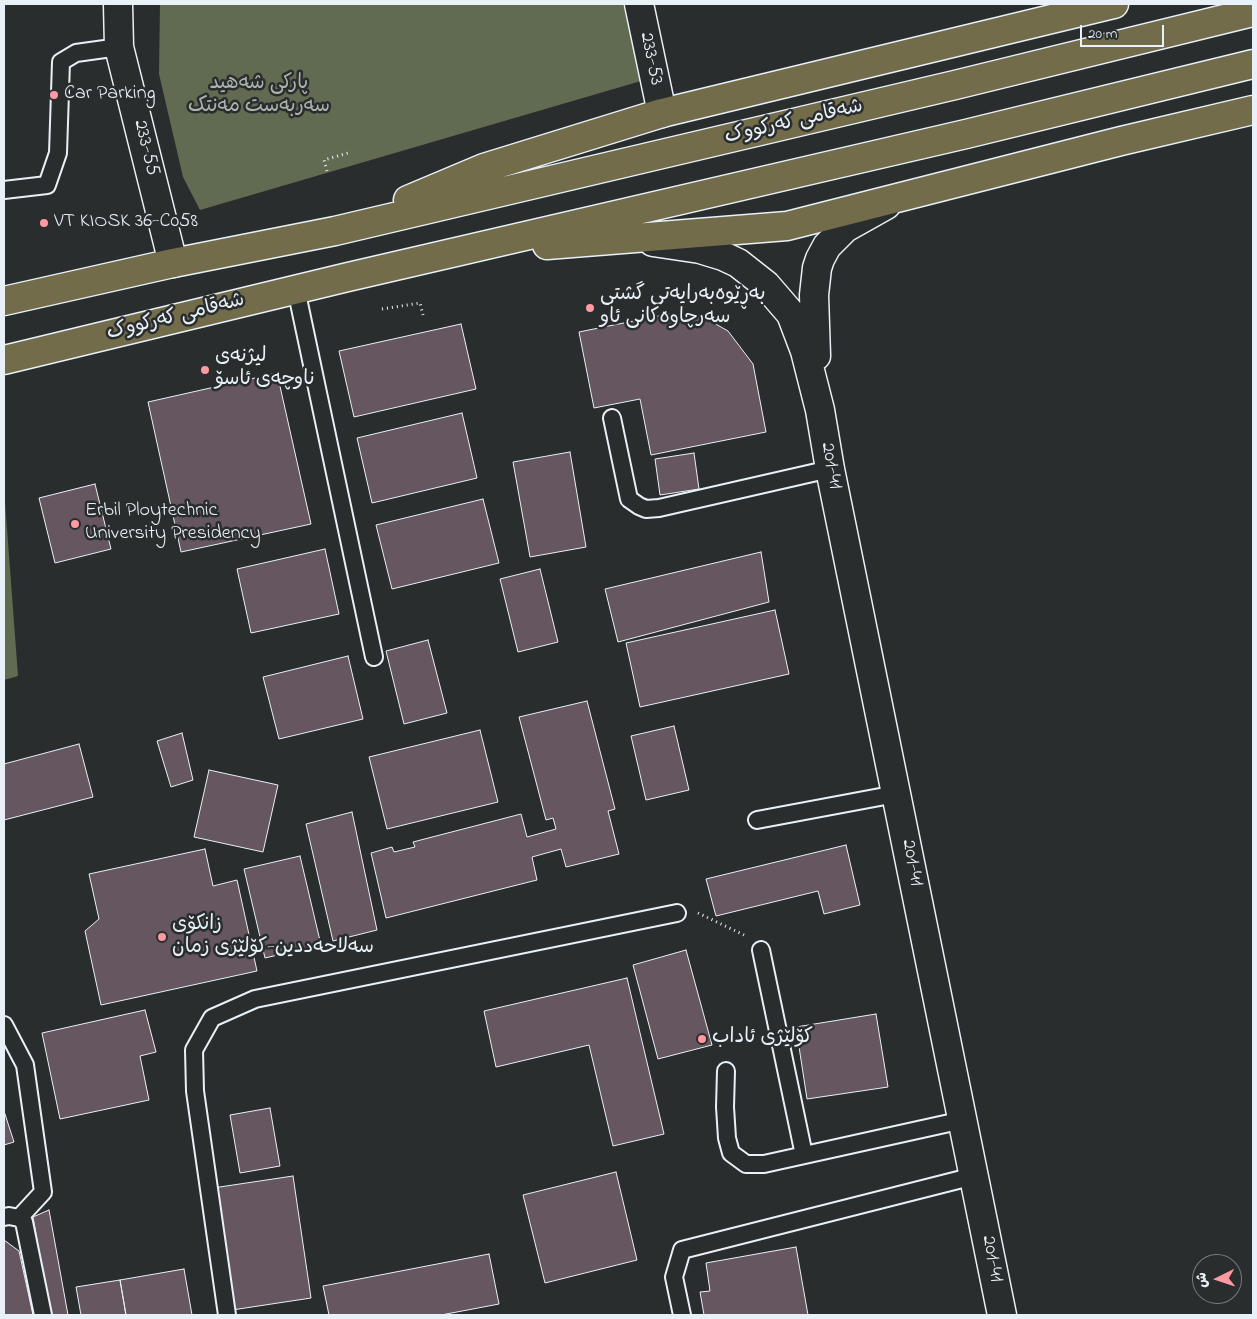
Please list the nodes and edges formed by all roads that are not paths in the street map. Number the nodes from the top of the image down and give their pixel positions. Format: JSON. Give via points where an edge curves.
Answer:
{"nodes":[{"id":1,"x":118,"y":4,"type":"edge"},
{"id":2,"x":639,"y":4,"type":"edge"},
{"id":3,"x":1114,"y":4,"type":"edge"},
{"id":4,"x":1253,"y":12,"type":"edge"},
{"id":5,"x":119,"y":47,"type":"junction"},
{"id":6,"x":1253,"y":64,"type":"edge"},
{"id":7,"x":1253,"y":110,"type":"edge"},
{"id":8,"x":662,"y":114,"type":"junction"},
{"id":9,"x":4,"y":190,"type":"edge"},
{"id":10,"x":903,"y":196,"type":"junction"},
{"id":11,"x":334,"y":231,"type":"junction"},
{"id":12,"x":617,"y":239,"type":"junction"},
{"id":13,"x":173,"y":263,"type":"junction"},
{"id":14,"x":348,"y":277,"type":"junction"},
{"id":15,"x":296,"y":289,"type":"junction"},
{"id":16,"x":4,"y":301,"type":"edge"},
{"id":17,"x":4,"y":360,"type":"edge"},
{"id":18,"x":820,"y":410,"type":"junction"},
{"id":19,"x":612,"y":418,"type":"dead end"},
{"id":20,"x":830,"y":469,"type":"junction"},
{"id":21,"x":374,"y":657,"type":"dead end"},
{"id":22,"x":896,"y":794,"type":"junction"},
{"id":23,"x":756,"y":820,"type":"dead end"},
{"id":24,"x":677,"y":913,"type":"road end"},
{"id":25,"x":760,"y":950,"type":"road end"},
{"id":26,"x":4,"y":1024,"type":"edge"},
{"id":27,"x":726,"y":1071,"type":"dead end"},
{"id":28,"x":963,"y":1120,"type":"junction"},
{"id":29,"x":804,"y":1155,"type":"junction"},
{"id":30,"x":974,"y":1176,"type":"junction"},
{"id":31,"x":12,"y":1217,"type":"edge"},
{"id":32,"x":43,"y":1315,"type":"edge"},
{"id":33,"x":227,"y":1315,"type":"edge"},
{"id":34,"x":682,"y":1315,"type":"edge"},
{"id":35,"x":1002,"y":1315,"type":"edge"}],
"edges":[{"from":1,"to":5,"type":"street","name":"233-55"},
{"from":2,"to":8,"type":"street","name":"233-53"},
{"from":3,"to":8,"type":"highway","name":"شەقامی کەرکووک"},
{"from":4,"to":11,"type":"highway","name":"شەقامی کەرکووک"},
{"from":5,"to":9,"type":"lane","via":[[76,53],[61,62],[58,153],[47,185]]},
{"from":5,"to":13,"type":"street","name":"233-55"},
{"from":6,"to":14,"type":"highway","name":"شەقامی کەرکووک"},
{"from":7,"to":10,"type":"highway","name":"شەقامی کەرکووک"},
{"from":8,"to":11,"type":"highway","name":"شەقامی کەرکووک","via":[[484,168]]},
{"from":10,"to":12,"type":"highway","name":"شەقامی کەرکووک","via":[[787,226]]},
{"from":10,"to":18,"type":"street","name":"201-41","via":[[845,228],[827,246],[820,259],[814,283],[814,307]]},
{"from":11,"to":13,"type":"highway","name":"شەقامی کەرکووک"},
{"from":12,"to":14,"type":"highway","name":"شەقامی کەرکووک","via":[[532,247]]},
{"from":12,"to":18,"type":"street","name":"201-41","via":[[700,249],[738,262],[754,274],[791,314],[805,351]]},
{"from":13,"to":16,"type":"highway","name":"شەقامی کەرکووک"},
{"from":14,"to":15,"type":"highway","name":"شەقامی کەرکووک"},
{"from":15,"to":17,"type":"highway","name":"شەقامی کەرکووک"},
{"from":15,"to":21,"type":"lane"},
{"from":18,"to":20,"type":"street","name":"201-41"},
{"from":19,"to":20,"type":"lane","via":[[629,499],[646,509]]},
{"from":20,"to":22,"type":"street","name":"201-41"},
{"from":22,"to":23,"type":"lane"},
{"from":22,"to":28,"type":"street","name":"201-41"},
{"from":24,"to":33,"type":"lane","via":[[255,999],[212,1018],[194,1050],[195,1091]]},
{"from":25,"to":29,"type":"lane"},
{"from":26,"to":31,"type":"lane","via":[[25,1065],[43,1192]]},
{"from":27,"to":29,"type":"lane","via":[[726,1126],[731,1153],[746,1164],[764,1164]]},
{"from":28,"to":29,"type":"lane"},
{"from":28,"to":30,"type":"street","name":"201-41"},
{"from":30,"to":34,"type":"lane","via":[[682,1250],[674,1277]]},
{"from":30,"to":35,"type":"street","name":"201-41"},
{"from":31,"to":32,"type":"lane","via":[[24,1222]]}]}
